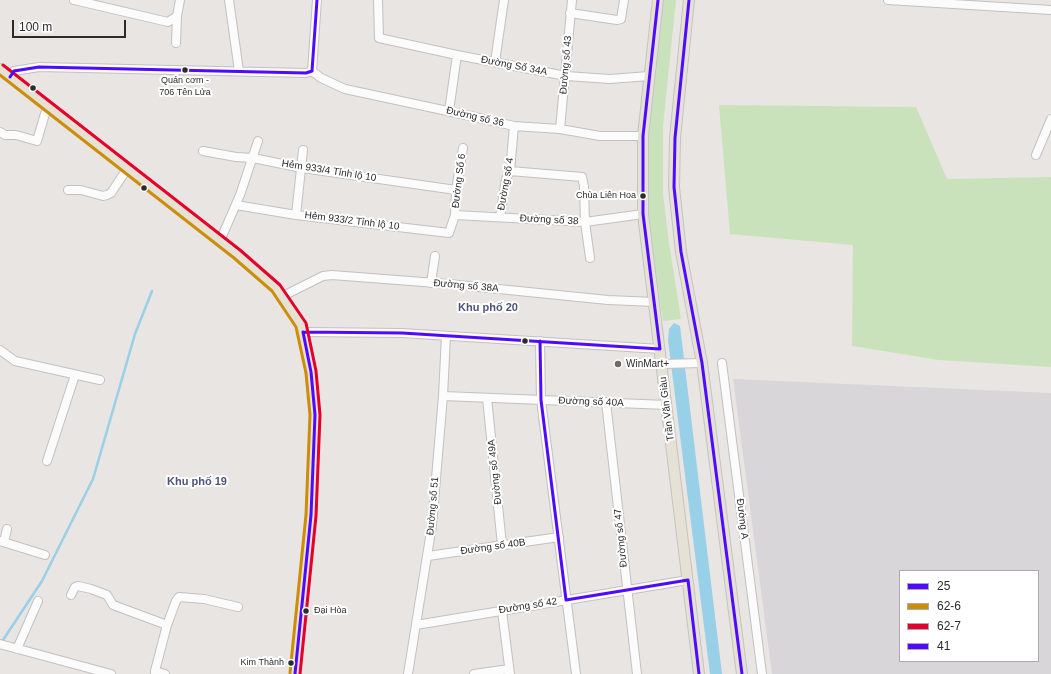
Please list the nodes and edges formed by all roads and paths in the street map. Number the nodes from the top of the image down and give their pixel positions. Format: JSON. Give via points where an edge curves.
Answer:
{"nodes":[{"id":1,"x":74,"y":0,"type":"edge"},
{"id":2,"x":180,"y":0,"type":"edge"},
{"id":3,"x":229,"y":0,"type":"edge"},
{"id":4,"x":317,"y":0,"type":"edge"},
{"id":5,"x":378,"y":0,"type":"edge"},
{"id":6,"x":504,"y":0,"type":"edge"},
{"id":7,"x":572,"y":0,"type":"edge"},
{"id":8,"x":624,"y":0,"type":"edge"},
{"id":9,"x":658,"y":0,"type":"edge"},
{"id":10,"x":689,"y":0,"type":"edge"},
{"id":11,"x":888,"y":0,"type":"edge"},
{"id":12,"x":914,"y":1,"type":"edge"},
{"id":13,"x":99,"y":3,"type":"edge"},
{"id":14,"x":1051,"y":10,"type":"edge"},
{"id":15,"x":570,"y":13,"type":"junction"},
{"id":16,"x":177,"y":16,"type":"junction"},
{"id":17,"x":176,"y":43,"type":"dead end"},
{"id":18,"x":457,"y":55,"type":"junction"},
{"id":19,"x":495,"y":62,"type":"junction"},
{"id":20,"x":0,"y":69,"type":"edge"},
{"id":21,"x":239,"y":71,"type":"junction"},
{"id":22,"x":312,"y":72,"type":"junction"},
{"id":23,"x":566,"y":76,"type":"junction"},
{"id":24,"x":650,"y":76,"type":"junction"},
{"id":25,"x":10,"y":77,"type":"junction"},
{"id":26,"x":47,"y":107,"type":"junction"},
{"id":27,"x":449,"y":111,"type":"junction"},
{"id":28,"x":1051,"y":119,"type":"edge"},
{"id":29,"x":514,"y":126,"type":"junction"},
{"id":30,"x":560,"y":129,"type":"junction"},
{"id":31,"x":0,"y":132,"type":"edge"},
{"id":32,"x":643,"y":136,"type":"junction"},
{"id":33,"x":258,"y":141,"type":"dead end"},
{"id":34,"x":463,"y":148,"type":"dead end"},
{"id":35,"x":303,"y":150,"type":"dead end"},
{"id":36,"x":203,"y":151,"type":"dead end"},
{"id":37,"x":1036,"y":155,"type":"dead end"},
{"id":38,"x":253,"y":158,"type":"junction"},
{"id":39,"x":302,"y":168,"type":"junction"},
{"id":40,"x":127,"y":169,"type":"junction"},
{"id":41,"x":510,"y":171,"type":"junction"},
{"id":42,"x":68,"y":190,"type":"dead end"},
{"id":43,"x":456,"y":190,"type":"junction"},
{"id":44,"x":236,"y":205,"type":"junction"},
{"id":45,"x":643,"y":214,"type":"junction"},
{"id":46,"x":296,"y":215,"type":"junction"},
{"id":47,"x":455,"y":215,"type":"junction"},
{"id":48,"x":500,"y":218,"type":"junction"},
{"id":49,"x":584,"y":222,"type":"junction"},
{"id":50,"x":220,"y":241,"type":"junction"},
{"id":51,"x":435,"y":256,"type":"dead end"},
{"id":52,"x":590,"y":258,"type":"dead end"},
{"id":53,"x":431,"y":283,"type":"junction"},
{"id":54,"x":283,"y":296,"type":"junction"},
{"id":55,"x":654,"y":302,"type":"junction"},
{"id":56,"x":303,"y":332,"type":"junction"},
{"id":57,"x":446,"y":336,"type":"junction"},
{"id":58,"x":540,"y":341,"type":"junction"},
{"id":59,"x":660,"y":349,"type":"junction"},
{"id":60,"x":0,"y":350,"type":"edge"},
{"id":61,"x":698,"y":363,"type":"junction"},
{"id":62,"x":722,"y":363,"type":"dead end"},
{"id":63,"x":664,"y":364,"type":"junction"},
{"id":64,"x":75,"y":375,"type":"junction"},
{"id":65,"x":100,"y":380,"type":"dead end"},
{"id":66,"x":443,"y":396,"type":"junction"},
{"id":67,"x":487,"y":398,"type":"junction"},
{"id":68,"x":541,"y":400,"type":"junction"},
{"id":69,"x":606,"y":402,"type":"junction"},
{"id":70,"x":667,"y":405,"type":"junction"},
{"id":71,"x":47,"y":461,"type":"dead end"},
{"id":72,"x":7,"y":530,"type":"dead end"},
{"id":73,"x":559,"y":537,"type":"junction"},
{"id":74,"x":2,"y":542,"type":"edge"},
{"id":75,"x":502,"y":545,"type":"junction"},
{"id":76,"x":45,"y":555,"type":"dead end"},
{"id":77,"x":428,"y":556,"type":"junction"},
{"id":78,"x":688,"y":580,"type":"junction"},
{"id":79,"x":626,"y":590,"type":"junction"},
{"id":80,"x":71,"y":595,"type":"dead end"},
{"id":81,"x":566,"y":600,"type":"junction"},
{"id":82,"x":38,"y":601,"type":"dead end"},
{"id":83,"x":238,"y":607,"type":"dead end"},
{"id":84,"x":502,"y":610,"type":"junction"},
{"id":85,"x":167,"y":625,"type":"junction"},
{"id":86,"x":416,"y":625,"type":"junction"},
{"id":87,"x":4,"y":645,"type":"edge"},
{"id":88,"x":17,"y":649,"type":"junction"},
{"id":89,"x":509,"y":671,"type":"edge"},
{"id":90,"x":155,"y":673,"type":"edge"},
{"id":91,"x":111,"y":674,"type":"edge"},
{"id":92,"x":165,"y":674,"type":"edge"},
{"id":93,"x":295,"y":674,"type":"edge"},
{"id":94,"x":408,"y":674,"type":"edge"},
{"id":95,"x":474,"y":674,"type":"edge"},
{"id":96,"x":576,"y":674,"type":"edge"},
{"id":97,"x":637,"y":674,"type":"edge"},
{"id":98,"x":699,"y":674,"type":"edge"},
{"id":99,"x":742,"y":674,"type":"edge"},
{"id":100,"x":762,"y":674,"type":"edge"}],
"edges":[{"from":1,"to":13,"type":"street"},
{"from":2,"to":16,"type":"street"},
{"from":3,"to":21,"type":"street"},
{"from":4,"to":22,"type":"street"},
{"from":5,"to":18,"type":"street","name":"Đường Số 34A","via":[[380,38]]},
{"from":6,"to":19,"type":"street"},
{"from":7,"to":15,"type":"street","name":"Đường số 43"},
{"from":8,"to":15,"type":"street","via":[[621,19],[617,20]]},
{"from":9,"to":24,"type":"main road","name":"Trần Văn Giàu"},
{"from":10,"to":61,"type":"main road","via":[[675,138],[674,186]]},
{"from":11,"to":12,"type":"street"},
{"from":12,"to":14,"type":"street"},
{"from":13,"to":16,"type":"street","via":[[165,22],[172,21]]},
{"from":15,"to":23,"type":"street","name":"Đường số 43"},
{"from":16,"to":17,"type":"street"},
{"from":18,"to":19,"type":"street","name":"Đường Số 34A"},
{"from":18,"to":27,"type":"street"},
{"from":19,"to":23,"type":"street","name":"Đường Số 34A"},
{"from":20,"to":25,"type":"main road"},
{"from":21,"to":22,"type":"street"},
{"from":21,"to":25,"type":"street","via":[[39,67],[14,71]]},
{"from":22,"to":27,"type":"street","name":"Đường số 36","via":[[345,89]]},
{"from":23,"to":24,"type":"street","name":"Đường Số 34A","via":[[610,79]]},
{"from":23,"to":30,"type":"street","name":"Đường số 43"},
{"from":24,"to":32,"type":"main road","name":"Trần Văn Giàu"},
{"from":25,"to":26,"type":"main road"},
{"from":26,"to":31,"type":"street","via":[[37,141]]},
{"from":26,"to":40,"type":"main road"},
{"from":27,"to":29,"type":"street","name":"Đường số 36"},
{"from":28,"to":37,"type":"street"},
{"from":29,"to":30,"type":"street","name":"Đường số 36"},
{"from":29,"to":41,"type":"street","name":"Đường số 4"},
{"from":30,"to":32,"type":"street","name":"Đường số 36","via":[[600,136]]},
{"from":32,"to":45,"type":"main road","name":"Trần Văn Giàu"},
{"from":33,"to":38,"type":"street"},
{"from":34,"to":43,"type":"street","name":"Đường Số 6"},
{"from":35,"to":39,"type":"street"},
{"from":36,"to":38,"type":"street","name":"Hẻm 933/4 Tỉnh lộ 10"},
{"from":38,"to":39,"type":"street","name":"Hẻm 933/4 Tỉnh lộ 10"},
{"from":38,"to":44,"type":"street"},
{"from":39,"to":43,"type":"street","name":"Hẻm 933/4 Tỉnh lộ 10"},
{"from":39,"to":46,"type":"street"},
{"from":40,"to":42,"type":"street","via":[[107,196]]},
{"from":40,"to":50,"type":"main road"},
{"from":41,"to":48,"type":"street","name":"Đường số 4","via":[[506,179]]},
{"from":41,"to":49,"type":"street","via":[[582,177]]},
{"from":43,"to":47,"type":"street","name":"Đường Số 6"},
{"from":44,"to":46,"type":"street","name":"Hẻm 933/2 Tỉnh lộ 10"},
{"from":44,"to":50,"type":"street"},
{"from":45,"to":49,"type":"street","name":"Đường số 38"},
{"from":45,"to":55,"type":"main road","name":"Trần Văn Giàu"},
{"from":46,"to":47,"type":"street","name":"Hẻm 933/2 Tỉnh lộ 10","via":[[449,233]]},
{"from":47,"to":48,"type":"street","name":"Đường số 38"},
{"from":48,"to":49,"type":"street","name":"Đường số 38"},
{"from":49,"to":52,"type":"street"},
{"from":50,"to":54,"type":"main road"},
{"from":51,"to":53,"type":"street"},
{"from":53,"to":54,"type":"street","name":"Đường số 38A","via":[[327,275]]},
{"from":53,"to":55,"type":"street","name":"Đường số 38A"},
{"from":54,"to":56,"type":"main road"},
{"from":55,"to":59,"type":"main road","name":"Trần Văn Giàu"},
{"from":56,"to":57,"type":"street","via":[[402,332]]},
{"from":56,"to":93,"type":"main road","via":[[311,372],[315,414],[311,515]]},
{"from":57,"to":58,"type":"street"},
{"from":57,"to":66,"type":"street","name":"Đường số 51"},
{"from":58,"to":59,"type":"street"},
{"from":58,"to":68,"type":"street"},
{"from":59,"to":63,"type":"main road","name":"Trần Văn Giàu"},
{"from":60,"to":64,"type":"street","via":[[15,361]]},
{"from":61,"to":63,"type":"street"},
{"from":61,"to":99,"type":"main road"},
{"from":62,"to":100,"type":"street","name":"Đường A"},
{"from":63,"to":70,"type":"main road","name":"Trần Văn Giàu"},
{"from":64,"to":65,"type":"street"},
{"from":64,"to":71,"type":"street"},
{"from":66,"to":67,"type":"street","name":"Đường số 40A"},
{"from":66,"to":77,"type":"street","name":"Đường số 51"},
{"from":67,"to":68,"type":"street","name":"Đường số 40A"},
{"from":67,"to":75,"type":"street","name":"Đường số 49A"},
{"from":68,"to":69,"type":"street","name":"Đường số 40A"},
{"from":68,"to":73,"type":"street"},
{"from":69,"to":70,"type":"street","name":"Đường số 40A"},
{"from":69,"to":79,"type":"street","name":"Đường số 47"},
{"from":70,"to":78,"type":"main road","name":"Trần Văn Giàu"},
{"from":72,"to":74,"type":"street"},
{"from":73,"to":75,"type":"street","name":"Đường số 40B"},
{"from":73,"to":81,"type":"street"},
{"from":74,"to":76,"type":"street"},
{"from":75,"to":77,"type":"street","name":"Đường số 40B"},
{"from":77,"to":86,"type":"street","name":"Đường số 51"},
{"from":78,"to":79,"type":"street","name":"Đường số 42"},
{"from":78,"to":98,"type":"main road","name":"Trần Văn Giàu"},
{"from":79,"to":81,"type":"street","name":"Đường số 42"},
{"from":79,"to":97,"type":"street","name":"Đường số 47"},
{"from":80,"to":85,"type":"street","via":[[78,586],[91,589],[107,595],[113,604]]},
{"from":81,"to":84,"type":"street","name":"Đường số 42"},
{"from":81,"to":96,"type":"street"},
{"from":82,"to":88,"type":"street"},
{"from":83,"to":85,"type":"street","via":[[204,599],[179,597]]},
{"from":84,"to":86,"type":"street","name":"Đường số 42"},
{"from":84,"to":89,"type":"street"},
{"from":85,"to":90,"type":"street"},
{"from":86,"to":94,"type":"street","name":"Đường số 51"},
{"from":87,"to":88,"type":"street"},
{"from":88,"to":91,"type":"street"},
{"from":89,"to":95,"type":"street"},
{"from":90,"to":92,"type":"street"}]}
